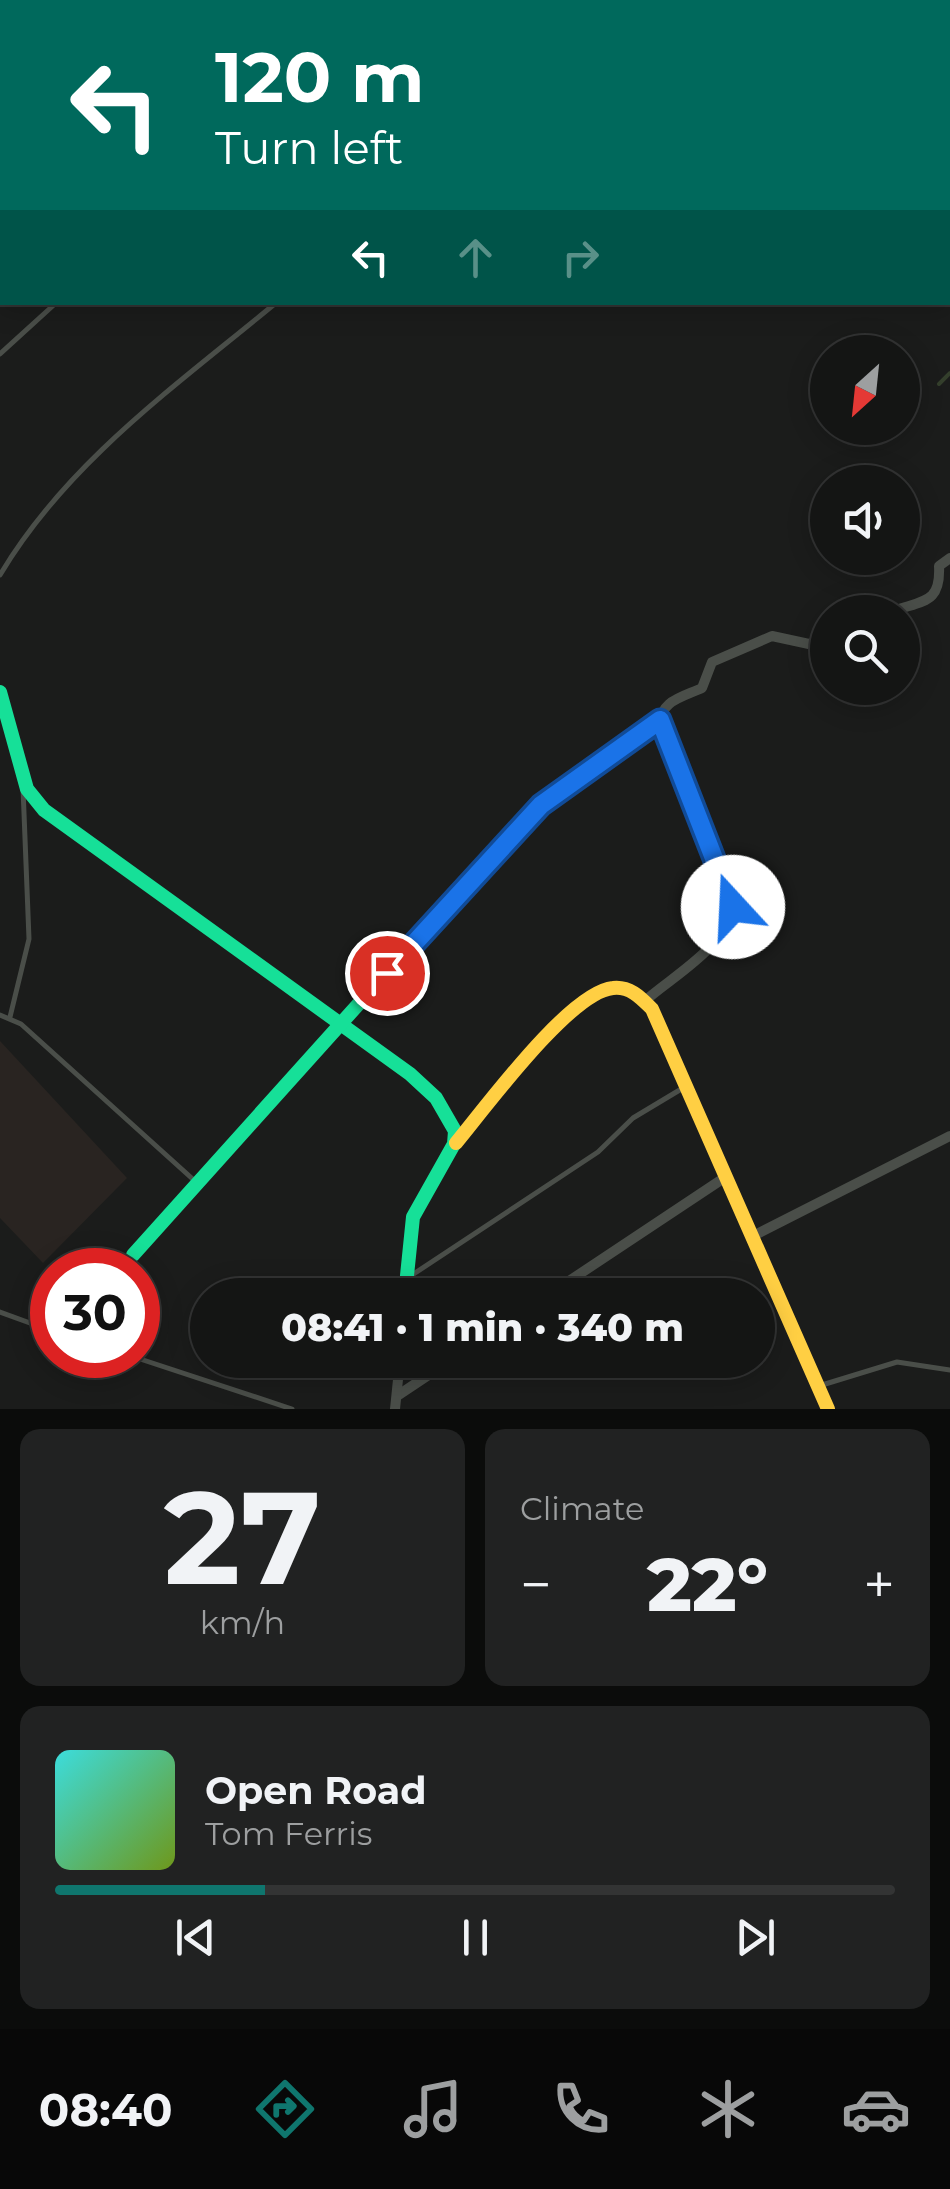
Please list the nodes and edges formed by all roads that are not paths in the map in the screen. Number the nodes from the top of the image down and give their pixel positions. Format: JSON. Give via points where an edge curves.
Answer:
{"nodes":[{"id":1,"x":54,"y":305,"type":"edge"},
{"id":2,"x":273,"y":305,"type":"edge"},
{"id":3,"x":0,"y":354,"type":"edge"},
{"id":4,"x":950,"y":558,"type":"edge"},
{"id":5,"x":0,"y":575,"type":"edge"},
{"id":6,"x":920,"y":601,"type":"edge"},
{"id":7,"x":810,"y":644,"type":"edge"},
{"id":8,"x":0,"y":692,"type":"edge"},
{"id":9,"x":660,"y":720,"type":"junction"},
{"id":10,"x":23,"y":775,"type":"junction"},
{"id":11,"x":646,"y":1000,"type":"junction"},
{"id":12,"x":0,"y":1016,"type":"edge"},
{"id":13,"x":10,"y":1017,"type":"junction"},
{"id":14,"x":342,"y":1024,"type":"junction"},
{"id":15,"x":685,"y":1086,"type":"junction"},
{"id":16,"x":950,"y":1136,"type":"edge"},
{"id":17,"x":456,"y":1143,"type":"junction"},
{"id":18,"x":724,"y":1178,"type":"junction"},
{"id":19,"x":198,"y":1184,"type":"junction"},
{"id":20,"x":752,"y":1236,"type":"junction"},
{"id":21,"x":141,"y":1248,"type":"edge"},
{"id":22,"x":406,"y":1278,"type":"joint"},
{"id":23,"x":574,"y":1278,"type":"edge"},
{"id":24,"x":0,"y":1312,"type":"edge"},
{"id":25,"x":30,"y":1323,"type":"edge"},
{"id":26,"x":160,"y":1366,"type":"edge"},
{"id":27,"x":950,"y":1370,"type":"edge"},
{"id":28,"x":398,"y":1378,"type":"edge"},
{"id":29,"x":424,"y":1378,"type":"edge"},
{"id":30,"x":818,"y":1386,"type":"junction"},
{"id":31,"x":397,"y":1396,"type":"junction"},
{"id":32,"x":292,"y":1409,"type":"edge"},
{"id":33,"x":394,"y":1409,"type":"edge"},
{"id":34,"x":828,"y":1409,"type":"edge"}],
"edges":[{"from":1,"to":3,"type":"lane"},
{"from":2,"to":5,"type":"lane","via":[[113,436],[56,496]]},
{"from":4,"to":6,"type":"street","via":[[940,566],[936,595]]},
{"from":7,"to":9,"type":"street","via":[[778,634],[715,660],[702,688],[666,705]]},
{"from":8,"to":10,"type":"street"},
{"from":9,"to":11,"type":"street","via":[[733,907],[726,930]]},
{"from":9,"to":14,"type":"street","via":[[527,818]]},
{"from":10,"to":13,"type":"lane","via":[[28,939]]},
{"from":10,"to":14,"type":"street","via":[[34,800],[67,830]]},
{"from":11,"to":15,"type":"street"},
{"from":11,"to":17,"type":"street","via":[[612,987],[571,1008]]},
{"from":12,"to":13,"type":"lane"},
{"from":13,"to":19,"type":"lane"},
{"from":14,"to":17,"type":"street","via":[[448,1108]]},
{"from":14,"to":19,"type":"street"},
{"from":15,"to":18,"type":"street"},
{"from":15,"to":22,"type":"lane","via":[[633,1118],[598,1152]]},
{"from":16,"to":20,"type":"street"},
{"from":17,"to":22,"type":"street","via":[[413,1218]]},
{"from":18,"to":20,"type":"street"},
{"from":18,"to":23,"type":"street"},
{"from":19,"to":21,"type":"street"},
{"from":20,"to":30,"type":"street"},
{"from":24,"to":25,"type":"lane"},
{"from":26,"to":32,"type":"lane"},
{"from":27,"to":30,"type":"lane","via":[[881,1364]]},
{"from":28,"to":31,"type":"street"},
{"from":29,"to":31,"type":"street"},
{"from":30,"to":34,"type":"street"},
{"from":31,"to":33,"type":"street"}]}
